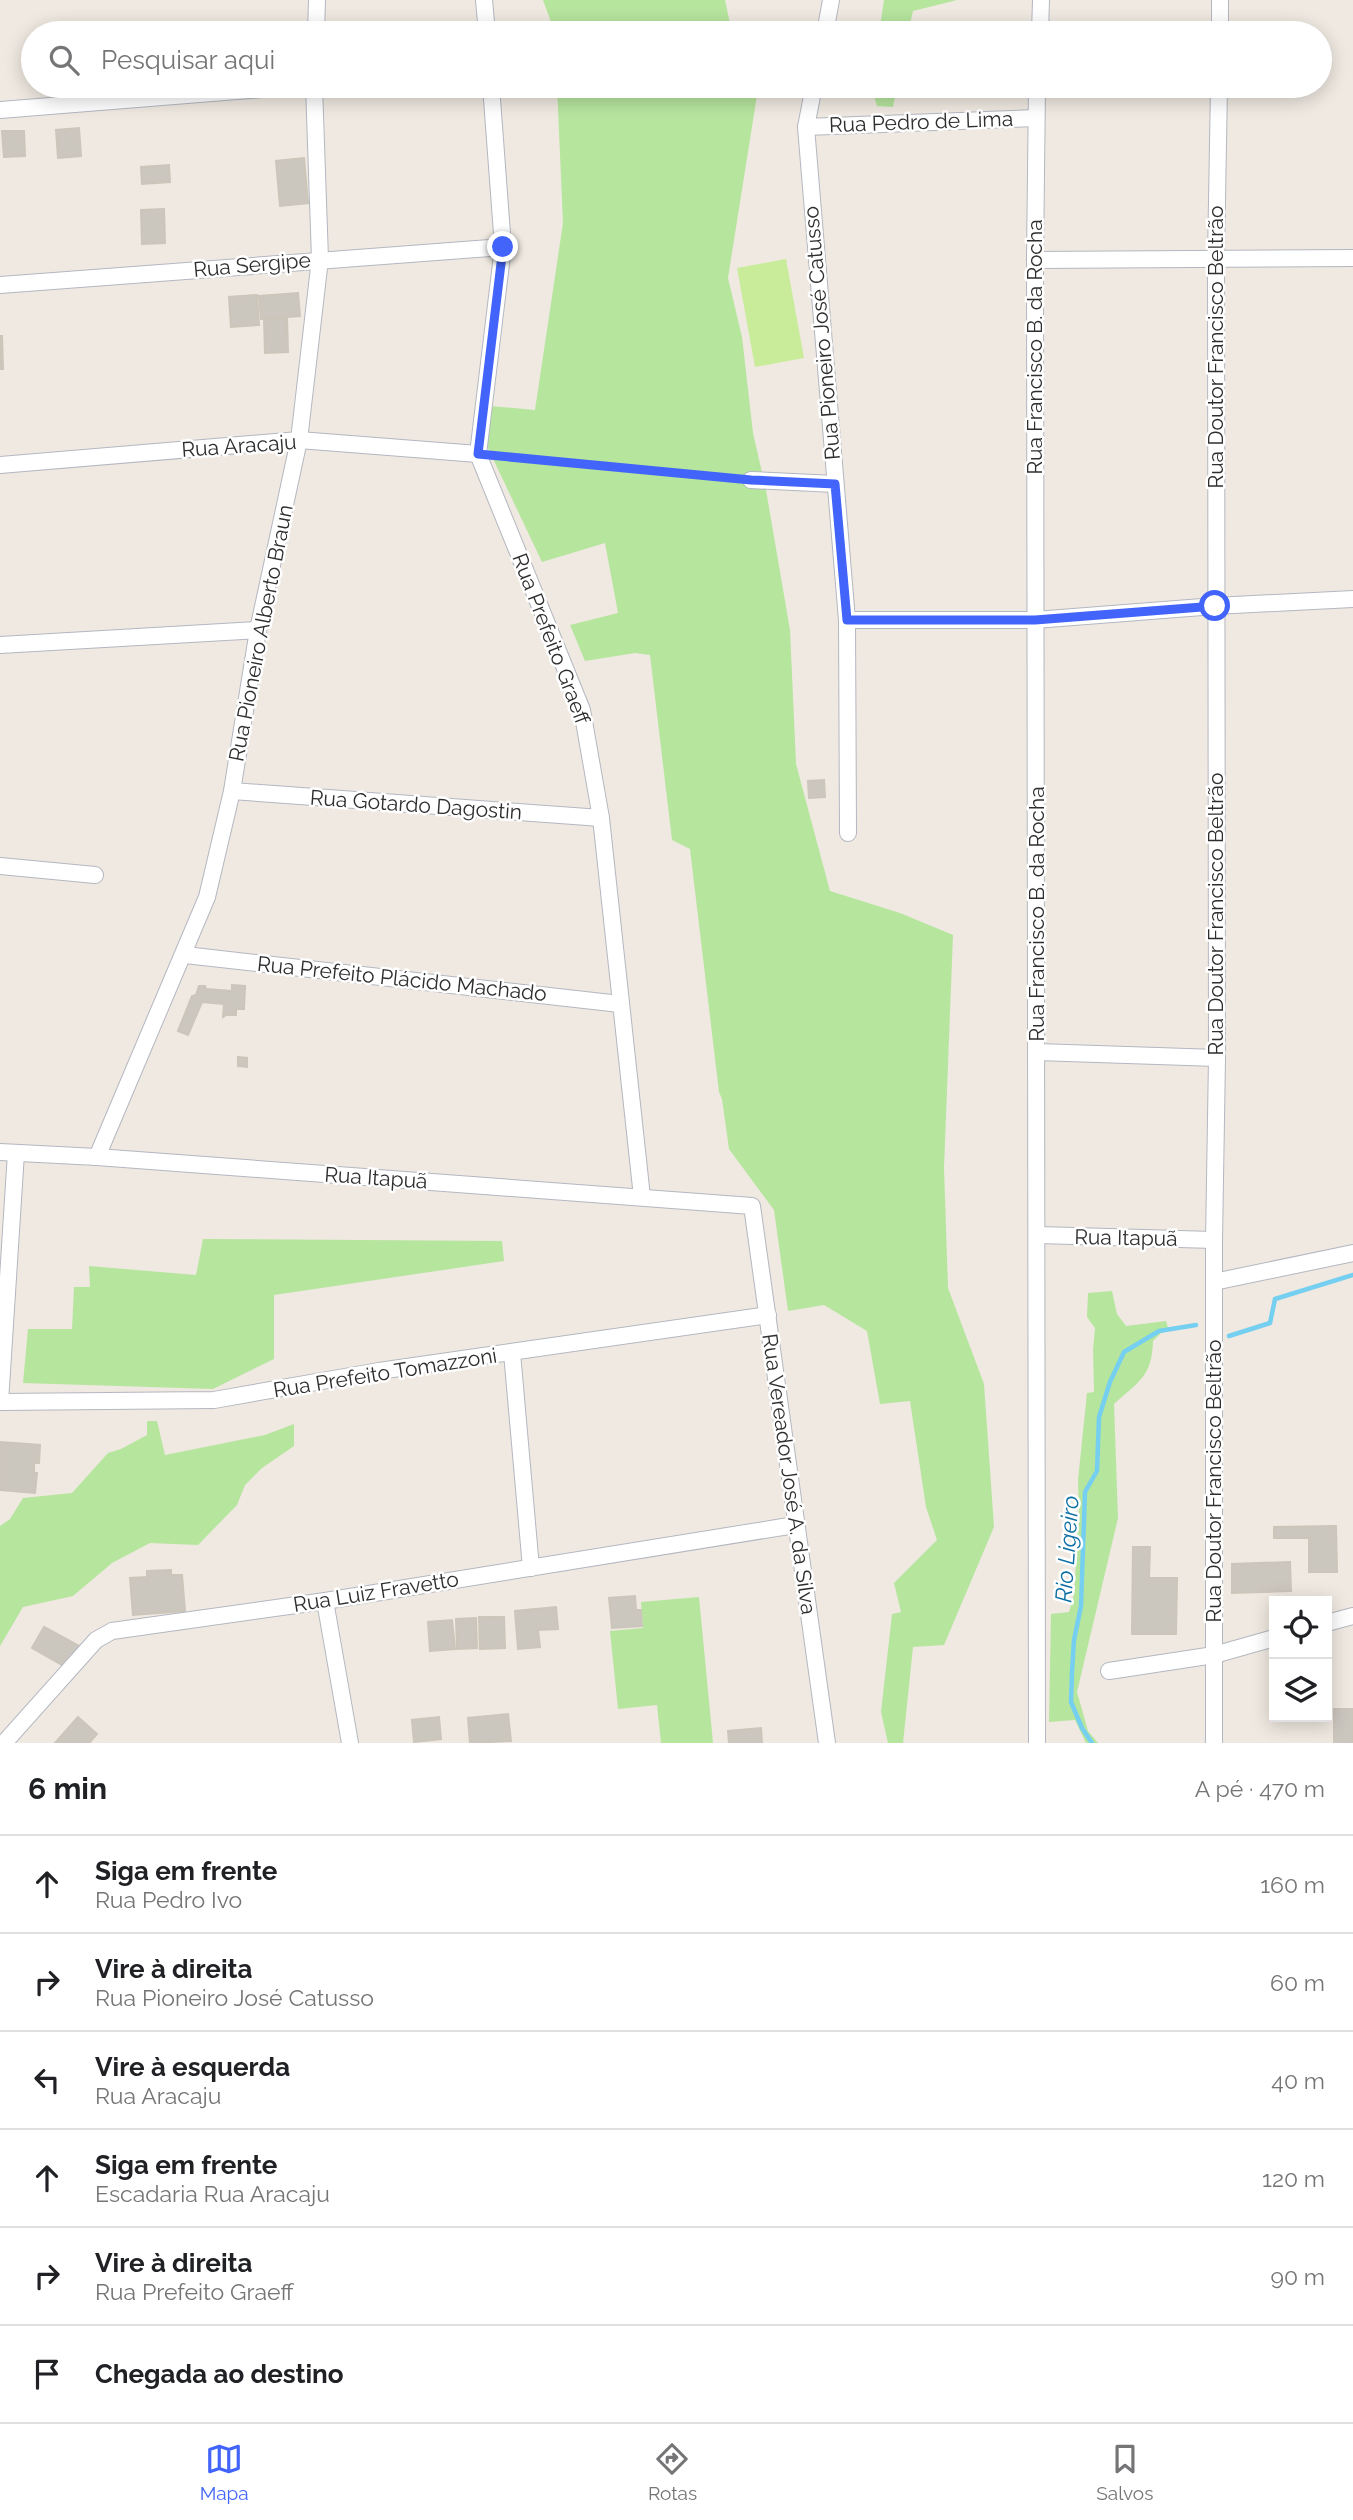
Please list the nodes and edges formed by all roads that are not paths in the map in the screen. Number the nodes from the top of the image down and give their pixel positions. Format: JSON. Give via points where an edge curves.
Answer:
{"nodes":[{"id":1,"x":317,"y":0,"type":"edge"},
{"id":2,"x":484,"y":0,"type":"edge"},
{"id":3,"x":831,"y":0,"type":"edge"},
{"id":4,"x":1041,"y":0,"type":"edge"},
{"id":5,"x":1220,"y":0,"type":"edge"},
{"id":6,"x":316,"y":21,"type":"edge"},
{"id":7,"x":486,"y":21,"type":"edge"},
{"id":8,"x":827,"y":21,"type":"edge"},
{"id":9,"x":1040,"y":21,"type":"edge"},
{"id":10,"x":1220,"y":21,"type":"edge"},
{"id":11,"x":150,"y":98,"type":"edge"},
{"id":12,"x":314,"y":98,"type":"edge"},
{"id":13,"x":492,"y":98,"type":"edge"},
{"id":14,"x":812,"y":98,"type":"edge"},
{"id":15,"x":1037,"y":98,"type":"edge"},
{"id":16,"x":1219,"y":98,"type":"edge"},
{"id":17,"x":0,"y":110,"type":"edge"},
{"id":18,"x":1036,"y":118,"type":"junction"},
{"id":19,"x":806,"y":127,"type":"junction"},
{"id":20,"x":503,"y":247,"type":"junction"},
{"id":21,"x":1216,"y":258,"type":"junction"},
{"id":22,"x":1353,"y":258,"type":"edge"},
{"id":23,"x":320,"y":259,"type":"junction"},
{"id":24,"x":1035,"y":260,"type":"junction"},
{"id":25,"x":0,"y":285,"type":"edge"},
{"id":26,"x":299,"y":440,"type":"junction"},
{"id":27,"x":478,"y":454,"type":"junction"},
{"id":28,"x":0,"y":464,"type":"edge"},
{"id":29,"x":751,"y":480,"type":"road end"},
{"id":30,"x":835,"y":484,"type":"junction"},
{"id":31,"x":1353,"y":599,"type":"edge"},
{"id":32,"x":1215,"y":606,"type":"junction"},
{"id":33,"x":847,"y":620,"type":"junction"},
{"id":34,"x":1035,"y":620,"type":"junction"},
{"id":35,"x":258,"y":630,"type":"junction"},
{"id":36,"x":0,"y":646,"type":"edge"},
{"id":37,"x":232,"y":791,"type":"junction"},
{"id":38,"x":601,"y":818,"type":"junction"},
{"id":39,"x":848,"y":833,"type":"dead end"},
{"id":40,"x":0,"y":866,"type":"edge"},
{"id":41,"x":95,"y":875,"type":"dead end"},
{"id":42,"x":185,"y":955,"type":"junction"},
{"id":43,"x":620,"y":1004,"type":"junction"},
{"id":44,"x":1037,"y":1052,"type":"junction"},
{"id":45,"x":1217,"y":1058,"type":"junction"},
{"id":46,"x":8,"y":1153,"type":"edge"},
{"id":47,"x":97,"y":1157,"type":"junction"},
{"id":48,"x":642,"y":1197,"type":"junction"},
{"id":49,"x":752,"y":1206,"type":"joint"},
{"id":50,"x":1038,"y":1235,"type":"junction"},
{"id":51,"x":1214,"y":1240,"type":"junction"},
{"id":52,"x":1353,"y":1253,"type":"edge"},
{"id":53,"x":1214,"y":1282,"type":"junction"},
{"id":54,"x":768,"y":1315,"type":"junction"},
{"id":55,"x":512,"y":1353,"type":"junction"},
{"id":56,"x":0,"y":1402,"type":"edge"},
{"id":57,"x":795,"y":1525,"type":"junction"},
{"id":58,"x":531,"y":1568,"type":"junction"},
{"id":59,"x":325,"y":1601,"type":"junction"},
{"id":60,"x":1353,"y":1616,"type":"edge"},
{"id":61,"x":1332,"y":1622,"type":"edge"},
{"id":62,"x":1269,"y":1639,"type":"edge"},
{"id":63,"x":1214,"y":1655,"type":"junction"},
{"id":64,"x":1110,"y":1671,"type":"dead end"},
{"id":65,"x":4,"y":1743,"type":"edge"},
{"id":66,"x":351,"y":1743,"type":"edge"},
{"id":67,"x":827,"y":1743,"type":"edge"},
{"id":68,"x":1037,"y":1743,"type":"edge"},
{"id":69,"x":1214,"y":1743,"type":"edge"}],
"edges":[{"from":1,"to":6,"type":"street"},
{"from":2,"to":7,"type":"street"},
{"from":3,"to":8,"type":"street"},
{"from":4,"to":9,"type":"street"},
{"from":5,"to":10,"type":"street"},
{"from":11,"to":17,"type":"street"},
{"from":12,"to":23,"type":"street","name":"Rua Pioneiro Alberto Braun"},
{"from":13,"to":20,"type":"street","name":"Rua Prefeito Graeff"},
{"from":14,"to":19,"type":"street","name":"Rua Pioneiro José Catusso"},
{"from":15,"to":18,"type":"street","name":"Rua Francisco B. da Rocha"},
{"from":16,"to":21,"type":"street","name":"Rua Doutor Francisco Beltrão"},
{"from":18,"to":19,"type":"street","name":"Rua Pedro de Lima"},
{"from":18,"to":24,"type":"street","name":"Rua Francisco B. da Rocha"},
{"from":19,"to":30,"type":"street","name":"Rua Pioneiro José Catusso"},
{"from":20,"to":23,"type":"street","name":"Rua Sergipe"},
{"from":20,"to":27,"type":"street","name":"Rua Prefeito Graeff"},
{"from":21,"to":22,"type":"street"},
{"from":21,"to":24,"type":"street"},
{"from":21,"to":32,"type":"street","name":"Rua Doutor Francisco Beltrão"},
{"from":23,"to":25,"type":"street","name":"Rua Sergipe"},
{"from":23,"to":26,"type":"street","name":"Rua Pioneiro Alberto Braun"},
{"from":24,"to":34,"type":"street","name":"Rua Francisco B. da Rocha"},
{"from":26,"to":27,"type":"street","name":"Rua Aracaju"},
{"from":26,"to":28,"type":"street","name":"Rua Aracaju"},
{"from":26,"to":35,"type":"street","name":"Rua Pioneiro Alberto Braun"},
{"from":27,"to":38,"type":"street","name":"Rua Prefeito Graeff","via":[[582,710]]},
{"from":29,"to":30,"type":"street"},
{"from":30,"to":33,"type":"street","name":"Rua Pioneiro José Catusso"},
{"from":31,"to":32,"type":"street"},
{"from":32,"to":34,"type":"street"},
{"from":32,"to":45,"type":"street","name":"Rua Doutor Francisco Beltrão"},
{"from":33,"to":34,"type":"street"},
{"from":33,"to":39,"type":"street","name":"Rua Pioneiro José Catusso"},
{"from":34,"to":44,"type":"street","name":"Rua Francisco B. da Rocha"},
{"from":35,"to":36,"type":"street"},
{"from":35,"to":37,"type":"street","name":"Rua Pioneiro Alberto Braun"},
{"from":37,"to":38,"type":"street","name":"Rua Gotardo Dagostin"},
{"from":37,"to":42,"type":"street","name":"Rua Pioneiro Alberto Braun","via":[[207,897]]},
{"from":38,"to":43,"type":"street","name":"Rua Prefeito Graeff"},
{"from":40,"to":41,"type":"street"},
{"from":42,"to":43,"type":"street","name":"Rua Prefeito Plácido Machado"},
{"from":42,"to":47,"type":"street","name":"Rua Pioneiro Alberto Braun"},
{"from":43,"to":48,"type":"street","name":"Rua Prefeito Graeff"},
{"from":44,"to":45,"type":"street"},
{"from":44,"to":50,"type":"street","name":"Rua Francisco B. da Rocha"},
{"from":45,"to":51,"type":"street","name":"Rua Doutor Francisco Beltrão"},
{"from":46,"to":47,"type":"street","name":"Rua Itapuã"},
{"from":46,"to":56,"type":"street"},
{"from":47,"to":48,"type":"street","name":"Rua Itapuã"},
{"from":48,"to":49,"type":"street","name":"Rua Itapuã"},
{"from":49,"to":54,"type":"street","name":"Rua Vereador José A. da Silva"},
{"from":50,"to":51,"type":"street","name":"Rua Itapuã"},
{"from":50,"to":68,"type":"street","name":"Rua Francisco B. da Rocha"},
{"from":51,"to":53,"type":"street","name":"Rua Doutor Francisco Beltrão"},
{"from":52,"to":53,"type":"street"},
{"from":53,"to":63,"type":"street","name":"Rua Doutor Francisco Beltrão"},
{"from":54,"to":55,"type":"street","name":"Rua Prefeito Tomazzoni"},
{"from":54,"to":57,"type":"street","name":"Rua Vereador José A. da Silva"},
{"from":55,"to":56,"type":"street","name":"Rua Prefeito Tomazzoni","via":[[215,1400]]},
{"from":55,"to":58,"type":"street"},
{"from":57,"to":58,"type":"street","name":"Rua Luiz Fravetto"},
{"from":57,"to":67,"type":"street","name":"Rua Vereador José A. da Silva"},
{"from":58,"to":59,"type":"street","name":"Rua Luiz Fravetto"},
{"from":59,"to":65,"type":"street","name":"Rua Luiz Fravetto","via":[[112,1631],[96,1640]]},
{"from":59,"to":66,"type":"street"},
{"from":60,"to":61,"type":"street"},
{"from":62,"to":63,"type":"street"},
{"from":63,"to":64,"type":"street"},
{"from":63,"to":69,"type":"street","name":"Rua Doutor Francisco Beltrão"}]}
